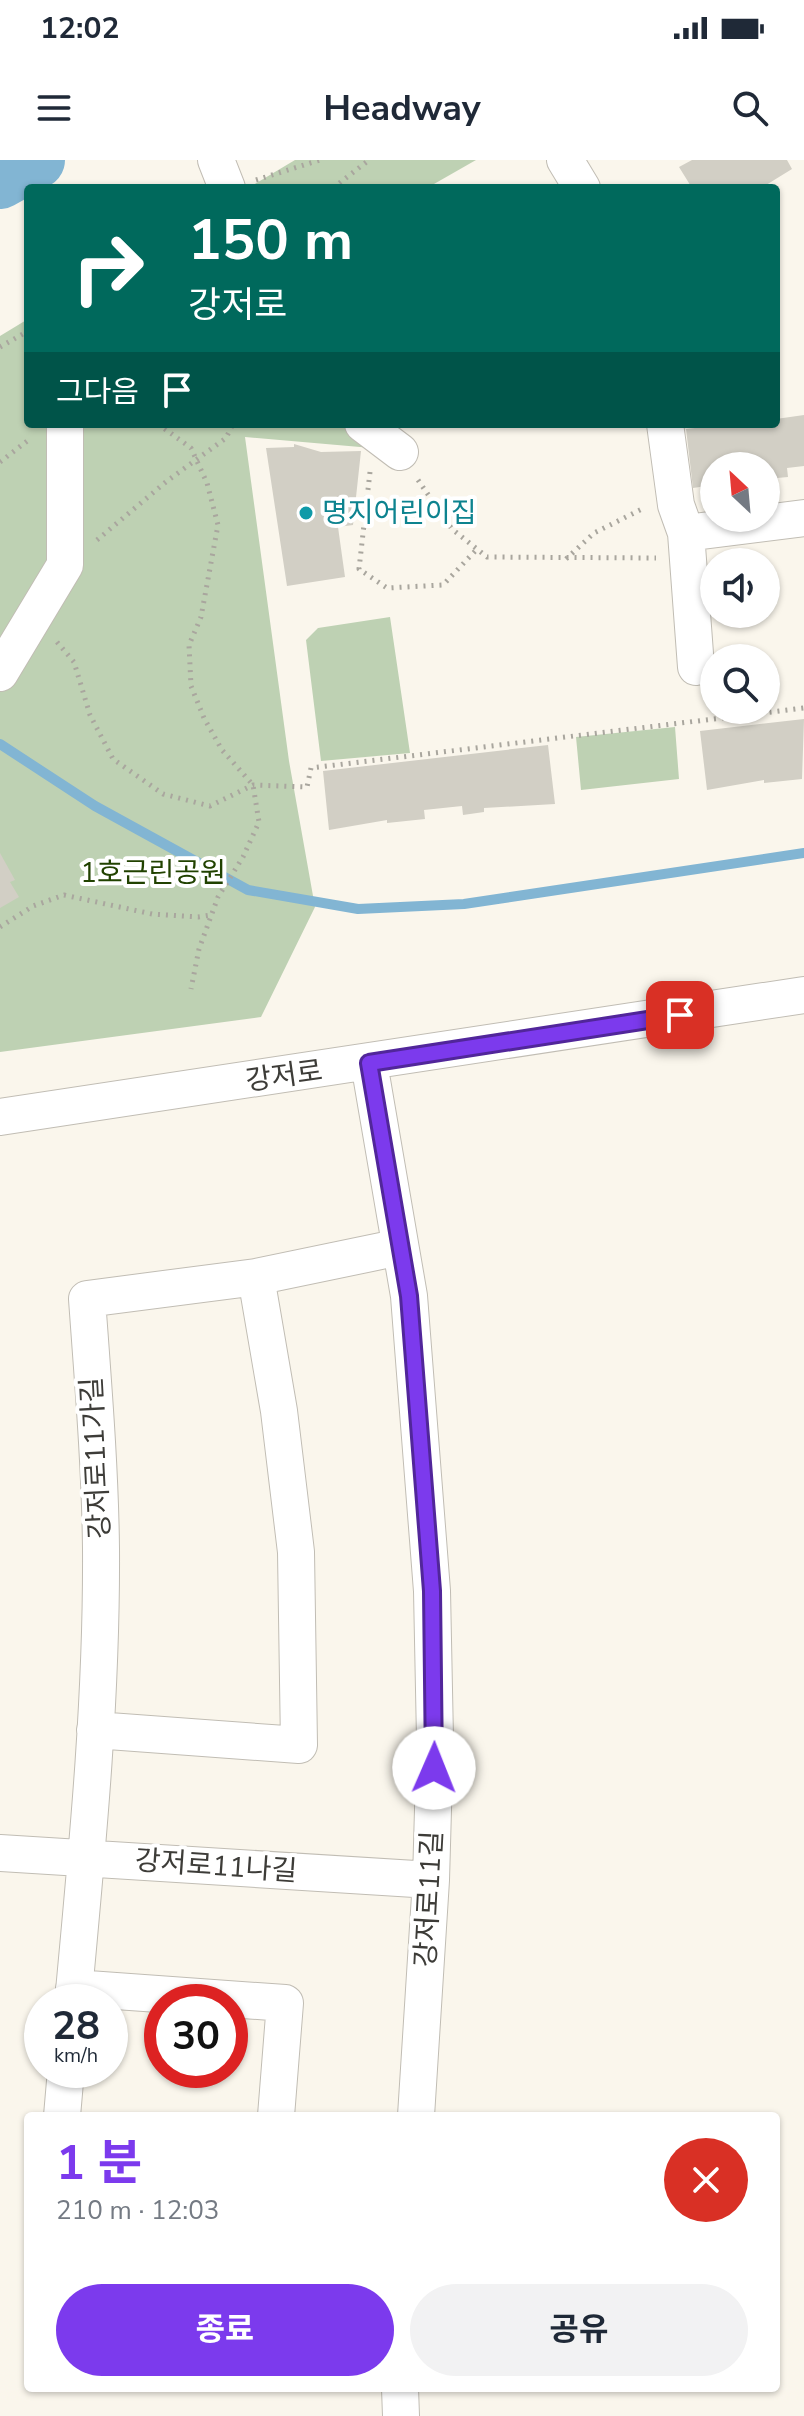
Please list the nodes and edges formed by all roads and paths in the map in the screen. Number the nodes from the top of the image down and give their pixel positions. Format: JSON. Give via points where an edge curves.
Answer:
{"nodes":[{"id":1,"x":216,"y":160,"type":"edge"},
{"id":2,"x":320,"y":160,"type":"edge"},
{"id":3,"x":369,"y":160,"type":"edge"},
{"id":4,"x":565,"y":160,"type":"edge"},
{"id":5,"x":234,"y":184,"type":"edge"},
{"id":6,"x":242,"y":184,"type":"edge"},
{"id":7,"x":338,"y":184,"type":"edge"},
{"id":8,"x":580,"y":184,"type":"edge"},
{"id":9,"x":24,"y":333,"type":"edge"},
{"id":10,"x":0,"y":347,"type":"edge"},
{"id":11,"x":164,"y":428,"type":"edge"},
{"id":12,"x":231,"y":428,"type":"edge"},
{"id":13,"x":368,"y":428,"type":"edge"},
{"id":14,"x":666,"y":428,"type":"edge"},
{"id":15,"x":51,"y":429,"type":"edge"},
{"id":16,"x":400,"y":452,"type":"junction"},
{"id":17,"x":196,"y":460,"type":"junction"},
{"id":18,"x":0,"y":462,"type":"edge"},
{"id":19,"x":647,"y":507,"type":"dead end"},
{"id":20,"x":804,"y":518,"type":"edge"},
{"id":21,"x":674,"y":546,"type":"junction"},
{"id":22,"x":477,"y":549,"type":"junction"},
{"id":23,"x":566,"y":559,"type":"junction"},
{"id":24,"x":65,"y":565,"type":"junction"},
{"id":25,"x":36,"y":614,"type":"junction"},
{"id":26,"x":696,"y":667,"type":"dead end"},
{"id":27,"x":0,"y":673,"type":"edge"},
{"id":28,"x":804,"y":708,"type":"edge"},
{"id":29,"x":253,"y":785,"type":"junction"},
{"id":30,"x":211,"y":915,"type":"junction"},
{"id":31,"x":0,"y":927,"type":"edge"},
{"id":32,"x":191,"y":989,"type":"dead end"},
{"id":33,"x":804,"y":995,"type":"edge"},
{"id":34,"x":369,"y":1063,"type":"junction"},
{"id":35,"x":0,"y":1117,"type":"edge"},
{"id":36,"x":400,"y":1247,"type":"junction"},
{"id":37,"x":256,"y":1277,"type":"junction"},
{"id":38,"x":95,"y":1730,"type":"junction"},
{"id":39,"x":0,"y":1853,"type":"edge"},
{"id":40,"x":87,"y":1858,"type":"junction"},
{"id":41,"x":431,"y":1880,"type":"junction"},
{"id":42,"x":74,"y":1984,"type":"edge"},
{"id":43,"x":128,"y":1997,"type":"edge"},
{"id":44,"x":64,"y":2088,"type":"edge"},
{"id":45,"x":62,"y":2112,"type":"edge"},
{"id":46,"x":276,"y":2112,"type":"edge"},
{"id":47,"x":416,"y":2112,"type":"edge"},
{"id":48,"x":400,"y":2392,"type":"edge"},
{"id":49,"x":401,"y":2416,"type":"edge"}],
"edges":[{"from":1,"to":5,"type":"street"},
{"from":2,"to":6,"type":"path"},
{"from":3,"to":7,"type":"path"},
{"from":4,"to":8,"type":"street"},
{"from":9,"to":10,"type":"path"},
{"from":11,"to":17,"type":"path","via":[[191,448]]},
{"from":12,"to":17,"type":"path","via":[[226,438]]},
{"from":13,"to":16,"type":"street"},
{"from":14,"to":21,"type":"street","via":[[676,505]]},
{"from":15,"to":18,"type":"path"},
{"from":15,"to":24,"type":"street"},
{"from":16,"to":22,"type":"path","via":[[452,529]]},
{"from":16,"to":22,"type":"path","via":[[368,473],[359,569],[387,588],[443,585]]},
{"from":17,"to":24,"type":"path"},
{"from":17,"to":29,"type":"path","via":[[218,525],[201,617],[189,645],[191,686],[222,750]]},
{"from":19,"to":23,"type":"path","via":[[594,533]]},
{"from":20,"to":21,"type":"street"},
{"from":21,"to":23,"type":"path"},
{"from":21,"to":26,"type":"street"},
{"from":22,"to":23,"type":"path","via":[[487,557]]},
{"from":24,"to":25,"type":"street"},
{"from":25,"to":27,"type":"street"},
{"from":25,"to":29,"type":"path","via":[[74,662],[90,715],[113,759],[163,794],[210,806]]},
{"from":28,"to":29,"type":"path","via":[[311,768],[307,787]]},
{"from":29,"to":30,"type":"path","via":[[259,822]]},
{"from":30,"to":31,"type":"path","via":[[152,914],[64,895],[33,906]]},
{"from":30,"to":32,"type":"path"},
{"from":33,"to":34,"type":"street","name":"강저로"},
{"from":34,"to":35,"type":"street","name":"강저로"},
{"from":34,"to":36,"type":"street","name":"강저로11길"},
{"from":36,"to":37,"type":"street","name":"강저로11가길"},
{"from":36,"to":41,"type":"street","name":"강저로11길","via":[[409,1296],[432,1591]]},
{"from":37,"to":38,"type":"street","name":"강저로11가길","via":[[87,1299],[101,1547]]},
{"from":37,"to":38,"type":"street","via":[[296,1552],[299,1745]]},
{"from":38,"to":40,"type":"street"},
{"from":39,"to":40,"type":"street","name":"강저로11나길"},
{"from":40,"to":41,"type":"street","name":"강저로11나길"},
{"from":40,"to":42,"type":"street"},
{"from":41,"to":47,"type":"street","name":"강저로11길"},
{"from":43,"to":46,"type":"street","via":[[285,2003]]},
{"from":44,"to":45,"type":"street"},
{"from":48,"to":49,"type":"street"}]}
